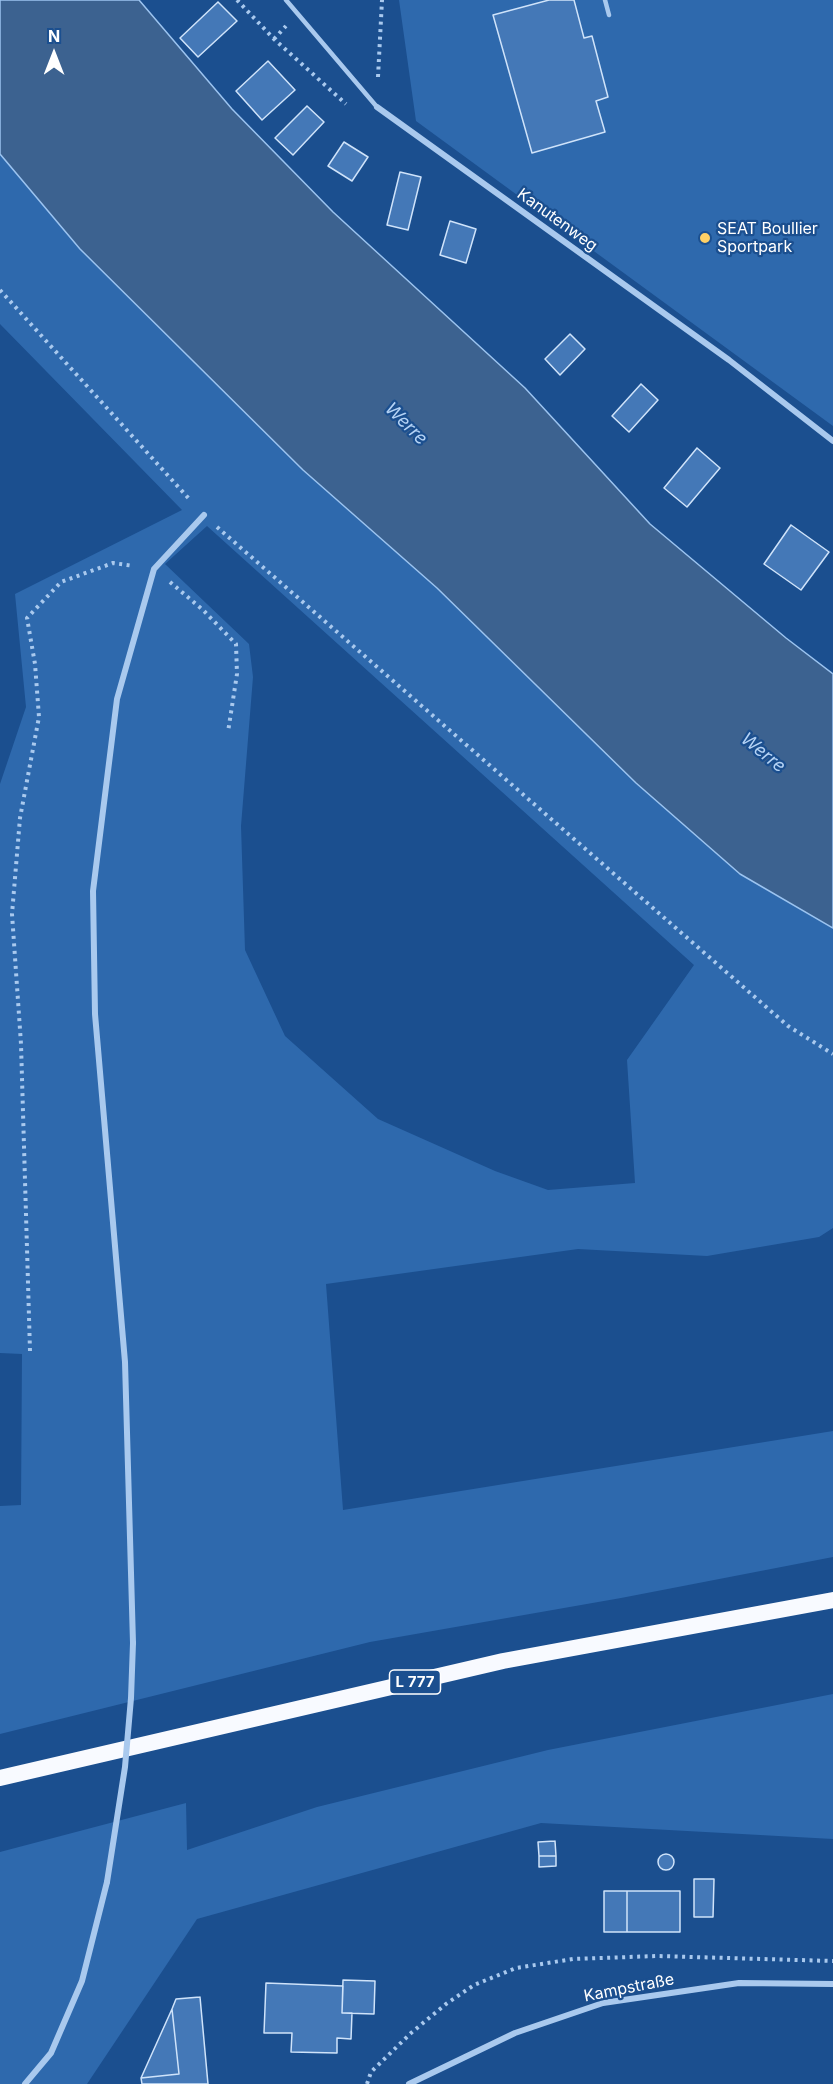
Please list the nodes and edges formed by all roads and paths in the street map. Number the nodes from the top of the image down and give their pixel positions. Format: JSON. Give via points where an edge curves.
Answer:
{"nodes":[{"id":1,"x":237,"y":0,"type":"edge"},
{"id":2,"x":286,"y":0,"type":"edge"},
{"id":3,"x":382,"y":0,"type":"edge"},
{"id":4,"x":605,"y":0,"type":"edge"},
{"id":5,"x":609,"y":15,"type":"dead end"},
{"id":6,"x":377,"y":107,"type":"junction"},
{"id":7,"x":0,"y":290,"type":"edge"},
{"id":8,"x":833,"y":441,"type":"edge"},
{"id":9,"x":204,"y":515,"type":"junction"},
{"id":10,"x":154,"y":569,"type":"junction"},
{"id":11,"x":228,"y":732,"type":"dead end"},
{"id":12,"x":833,"y":1054,"type":"edge"},
{"id":13,"x":30,"y":1351,"type":"dead end"},
{"id":14,"x":833,"y":1600,"type":"edge"},
{"id":15,"x":0,"y":1778,"type":"edge"},
{"id":16,"x":833,"y":1961,"type":"edge"},
{"id":17,"x":833,"y":1984,"type":"edge"},
{"id":18,"x":25,"y":2084,"type":"edge"},
{"id":19,"x":367,"y":2084,"type":"edge"},
{"id":20,"x":410,"y":2084,"type":"edge"}],
"edges":[{"from":1,"to":6,"type":"path","via":[[346,105]]},
{"from":2,"to":6,"type":"lane","name":"Kanutenweg"},
{"from":3,"to":6,"type":"path"},
{"from":4,"to":5,"type":"lane"},
{"from":6,"to":8,"type":"street","name":"Kanutenweg","via":[[729,360]]},
{"from":7,"to":9,"type":"path"},
{"from":9,"to":10,"type":"street"},
{"from":9,"to":12,"type":"path","via":[[788,1026]]},
{"from":10,"to":11,"type":"path","via":[[236,644],[237,674]]},
{"from":10,"to":13,"type":"path","via":[[113,563],[61,582],[27,618],[39,717],[20,818],[12,914],[22,1077]]},
{"from":10,"to":18,"type":"street","bridge":true,"via":[[117,699],[93,891],[95,1014],[125,1362],[131,1698],[107,1882],[82,1981],[51,2053]]},
{"from":14,"to":15,"type":"highway","number":"L 777","via":[[503,1661]]},
{"from":16,"to":19,"type":"path","via":[[657,1956],[573,1959],[516,1968],[474,1985],[446,2004],[371,2072]]},
{"from":17,"to":20,"type":"street","name":"Kampstraße","via":[[739,1983],[603,2003],[515,2033]]}]}
